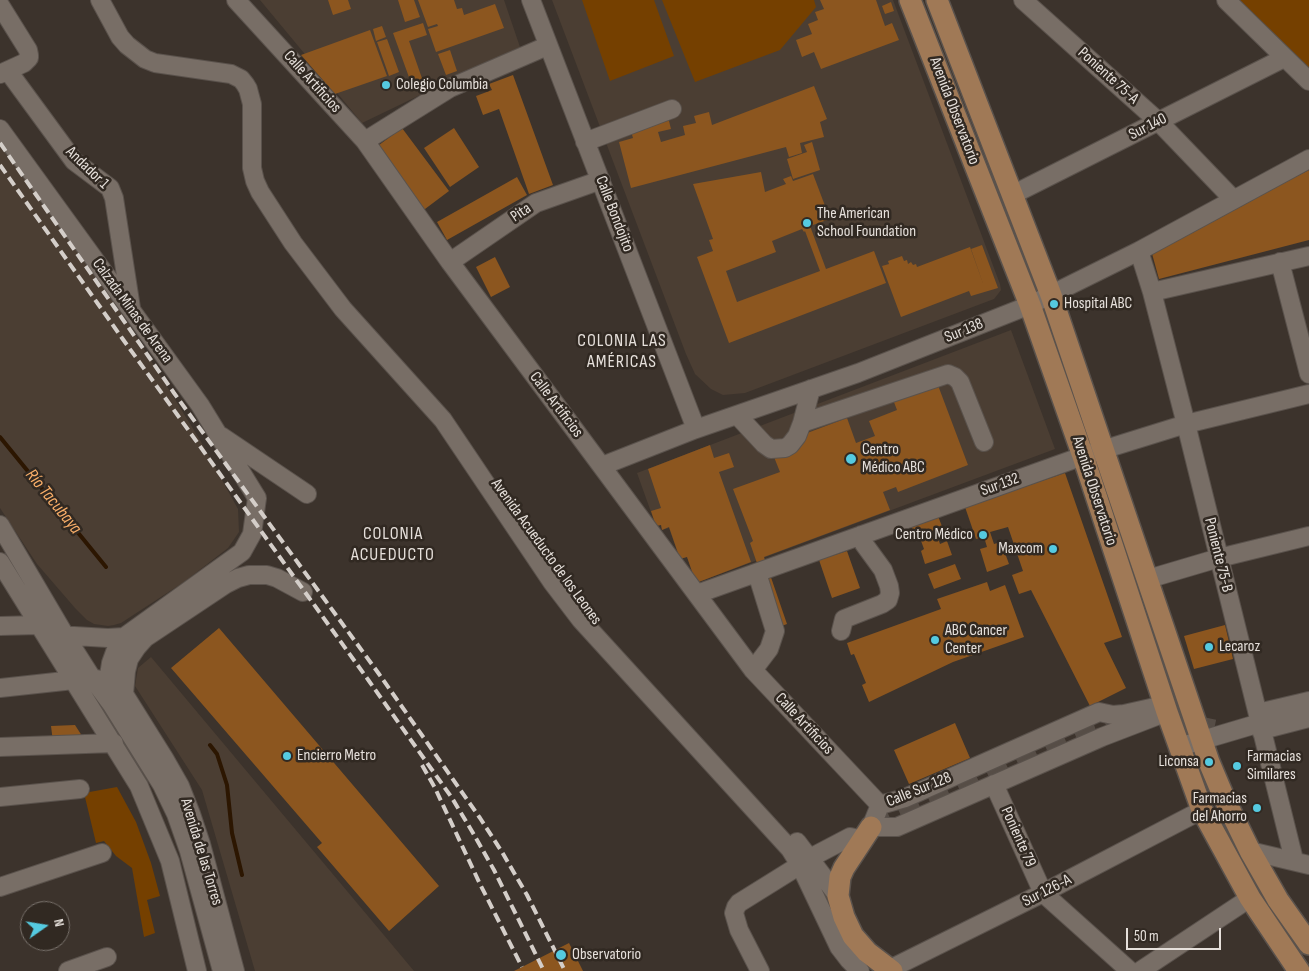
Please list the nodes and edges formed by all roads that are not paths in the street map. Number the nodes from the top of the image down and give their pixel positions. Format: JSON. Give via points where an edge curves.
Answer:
{"nodes":[{"id":1,"x":100,"y":0,"type":"edge"},
{"id":2,"x":236,"y":0,"type":"edge"},
{"id":3,"x":531,"y":0,"type":"edge"},
{"id":4,"x":910,"y":0,"type":"edge"},
{"id":5,"x":937,"y":0,"type":"edge"},
{"id":6,"x":1022,"y":0,"type":"edge"},
{"id":7,"x":1226,"y":0,"type":"edge"},
{"id":8,"x":0,"y":5,"type":"edge"},
{"id":9,"x":547,"y":46,"type":"junction"},
{"id":10,"x":1284,"y":58,"type":"junction"},
{"id":11,"x":4,"y":72,"type":"edge"},
{"id":12,"x":1309,"y":81,"type":"edge"},
{"id":13,"x":672,"y":110,"type":"dead end"},
{"id":14,"x":1159,"y":122,"type":"junction"},
{"id":15,"x":0,"y":129,"type":"edge"},
{"id":16,"x":365,"y":141,"type":"junction"},
{"id":17,"x":586,"y":142,"type":"junction"},
{"id":18,"x":1309,"y":159,"type":"edge"},
{"id":19,"x":601,"y":180,"type":"junction"},
{"id":20,"x":1012,"y":195,"type":"junction"},
{"id":21,"x":1233,"y":199,"type":"junction"},
{"id":22,"x":1138,"y":251,"type":"junction"},
{"id":23,"x":1309,"y":256,"type":"edge"},
{"id":24,"x":450,"y":262,"type":"junction"},
{"id":25,"x":1280,"y":262,"type":"junction"},
{"id":26,"x":1152,"y":292,"type":"junction"},
{"id":27,"x":1051,"y":295,"type":"junction"},
{"id":28,"x":1030,"y":305,"type":"junction"},
{"id":29,"x":131,"y":312,"type":"junction"},
{"id":30,"x":1309,"y":374,"type":"edge"},
{"id":31,"x":811,"y":389,"type":"junction"},
{"id":32,"x":1309,"y":394,"type":"edge"},
{"id":33,"x":737,"y":415,"type":"junction"},
{"id":34,"x":802,"y":423,"type":"junction"},
{"id":35,"x":1186,"y":424,"type":"junction"},
{"id":36,"x":696,"y":429,"type":"junction"},
{"id":37,"x":217,"y":432,"type":"junction"},
{"id":38,"x":984,"y":442,"type":"dead end"},
{"id":39,"x":1103,"y":449,"type":"junction"},
{"id":40,"x":1082,"y":456,"type":"junction"},
{"id":41,"x":602,"y":466,"type":"junction"},
{"id":42,"x":307,"y":494,"type":"dead end"},
{"id":43,"x":0,"y":525,"type":"edge"},
{"id":44,"x":861,"y":535,"type":"junction"},
{"id":45,"x":1309,"y":536,"type":"edge"},
{"id":46,"x":1219,"y":558,"type":"junction"},
{"id":47,"x":0,"y":562,"type":"edge"},
{"id":48,"x":757,"y":573,"type":"junction"},
{"id":49,"x":1148,"y":578,"type":"junction"},
{"id":50,"x":303,"y":592,"type":"dead end"},
{"id":51,"x":698,"y":594,"type":"junction"},
{"id":52,"x":0,"y":626,"type":"edge"},
{"id":53,"x":40,"y":629,"type":"junction"},
{"id":54,"x":841,"y":631,"type":"dead end"},
{"id":55,"x":124,"y":636,"type":"junction"},
{"id":56,"x":66,"y":637,"type":"junction"},
{"id":57,"x":753,"y":670,"type":"junction"},
{"id":58,"x":72,"y":680,"type":"junction"},
{"id":59,"x":100,"y":680,"type":"junction"},
{"id":60,"x":0,"y":688,"type":"edge"},
{"id":61,"x":118,"y":699,"type":"junction"},
{"id":62,"x":1309,"y":701,"type":"edge"},
{"id":63,"x":1165,"y":709,"type":"junction"},
{"id":64,"x":1100,"y":712,"type":"junction"},
{"id":65,"x":1309,"y":718,"type":"edge"},
{"id":66,"x":1260,"y":723,"type":"junction"},
{"id":67,"x":1102,"y":737,"type":"junction"},
{"id":68,"x":1201,"y":740,"type":"junction"},
{"id":69,"x":114,"y":743,"type":"junction"},
{"id":70,"x":0,"y":747,"type":"edge"},
{"id":71,"x":1179,"y":747,"type":"junction"},
{"id":72,"x":994,"y":784,"type":"junction"},
{"id":73,"x":80,"y":789,"type":"dead end"},
{"id":74,"x":0,"y":798,"type":"edge"},
{"id":75,"x":880,"y":805,"type":"junction"},
{"id":76,"x":1202,"y":810,"type":"junction"},
{"id":77,"x":867,"y":833,"type":"junction"},
{"id":78,"x":1250,"y":851,"type":"junction"},
{"id":79,"x":102,"y":853,"type":"dead end"},
{"id":80,"x":805,"y":861,"type":"junction"},
{"id":81,"x":1301,"y":863,"type":"edge"},
{"id":82,"x":0,"y":888,"type":"edge"},
{"id":83,"x":1043,"y":893,"type":"junction"},
{"id":84,"x":838,"y":896,"type":"junction"},
{"id":85,"x":1250,"y":898,"type":"junction"},
{"id":86,"x":1309,"y":944,"type":"edge"},
{"id":87,"x":107,"y":957,"type":"dead end"},
{"id":88,"x":891,"y":970,"type":"edge"},
{"id":89,"x":68,"y":971,"type":"edge"},
{"id":90,"x":197,"y":971,"type":"edge"},
{"id":91,"x":222,"y":971,"type":"edge"},
{"id":92,"x":235,"y":971,"type":"edge"},
{"id":93,"x":760,"y":971,"type":"edge"},
{"id":94,"x":860,"y":971,"type":"edge"},
{"id":95,"x":1130,"y":971,"type":"edge"},
{"id":96,"x":1140,"y":971,"type":"edge"},
{"id":97,"x":1299,"y":971,"type":"edge"}],
"edges":[{"from":1,"to":80,"type":"street","name":"Avenida Acueducto de los Leones","via":[[120,37],[145,58],[155,63],[231,74],[241,79],[252,104],[252,168],[260,192],[282,225],[303,244],[446,411],[588,615],[723,759]]},
{"from":2,"to":16,"type":"street","name":"Calle Artificios"},
{"from":3,"to":9,"type":"street","name":"Calle Bondojito"},
{"from":4,"to":28,"type":"main road","name":"Avenida Observatorio"},
{"from":5,"to":20,"type":"main road","name":"Avenida Observatorio"},
{"from":6,"to":14,"type":"street","name":"Poniente 75-A"},
{"from":7,"to":10,"type":"street"},
{"from":8,"to":11,"type":"street","via":[[29,55],[24,63]]},
{"from":9,"to":16,"type":"street","via":[[450,88]]},
{"from":9,"to":17,"type":"street","name":"Calle Bondojito"},
{"from":10,"to":12,"type":"street"},
{"from":10,"to":14,"type":"street","name":"Sur 140"},
{"from":11,"to":29,"type":"street","name":"Andador 1","via":[[74,161],[110,188]]},
{"from":13,"to":17,"type":"street"},
{"from":14,"to":20,"type":"street","name":"Sur 140"},
{"from":14,"to":21,"type":"street","name":"Poniente 75-A"},
{"from":15,"to":29,"type":"street","name":"Calzada Minas de Arena"},
{"from":16,"to":24,"type":"street","name":"Calle Artificios"},
{"from":17,"to":19,"type":"street","name":"Calle Bondojito"},
{"from":18,"to":21,"type":"street","name":"Sur 138"},
{"from":19,"to":24,"type":"street","name":"Pita","via":[[536,203]]},
{"from":19,"to":36,"type":"street","name":"Calle Bondojito"},
{"from":20,"to":27,"type":"main road","name":"Avenida Observatorio"},
{"from":21,"to":22,"type":"street","name":"Sur 138"},
{"from":22,"to":26,"type":"street","name":"Poniente 75-B"},
{"from":22,"to":27,"type":"street","name":"Sur 138"},
{"from":23,"to":25,"type":"street"},
{"from":24,"to":41,"type":"street","name":"Calle Artificios"},
{"from":25,"to":26,"type":"street"},
{"from":25,"to":30,"type":"street"},
{"from":26,"to":35,"type":"street","name":"Poniente 75-B"},
{"from":27,"to":28,"type":"street","name":"Sur 138"},
{"from":27,"to":39,"type":"main road","name":"Avenida Observatorio"},
{"from":28,"to":31,"type":"street","name":"Sur 138"},
{"from":28,"to":40,"type":"main road","name":"Avenida Observatorio"},
{"from":29,"to":37,"type":"street","name":"Calzada Minas de Arena"},
{"from":31,"to":33,"type":"street","name":"Sur 138"},
{"from":31,"to":34,"type":"street"},
{"from":32,"to":35,"type":"street","name":"Sur 132"},
{"from":33,"to":34,"type":"street","via":[[771,449],[790,445]]},
{"from":33,"to":36,"type":"street","name":"Sur 138"},
{"from":34,"to":38,"type":"street","via":[[948,374],[960,382]]},
{"from":35,"to":39,"type":"street","name":"Sur 132"},
{"from":35,"to":46,"type":"street","name":"Poniente 75-B"},
{"from":36,"to":41,"type":"street","name":"Sur 138"},
{"from":37,"to":42,"type":"street"},
{"from":37,"to":55,"type":"street","name":"Calzada Minas de Arena","via":[[257,498],[252,534],[242,552]]},
{"from":39,"to":40,"type":"street","name":"Sur 132"},
{"from":39,"to":49,"type":"main road","name":"Avenida Observatorio"},
{"from":40,"to":44,"type":"street","name":"Sur 132"},
{"from":40,"to":63,"type":"main road","name":"Avenida Observatorio"},
{"from":41,"to":51,"type":"street","name":"Calle Artificios"},
{"from":43,"to":56,"type":"street","name":"Avenida de las Torres"},
{"from":44,"to":48,"type":"street","name":"Sur 132"},
{"from":44,"to":54,"type":"street","via":[[883,570],[890,593],[882,604],[844,619]]},
{"from":45,"to":46,"type":"street"},
{"from":46,"to":49,"type":"street"},
{"from":46,"to":66,"type":"street","name":"Poniente 75-B"},
{"from":47,"to":53,"type":"street","name":"Avenida de las Torres"},
{"from":48,"to":51,"type":"street","name":"Sur 132"},
{"from":48,"to":57,"type":"street","via":[[775,631],[769,649]]},
{"from":49,"to":68,"type":"main road","name":"Avenida Observatorio"},
{"from":50,"to":61,"type":"street","via":[[267,575],[250,575],[226,584],[137,646],[129,659]]},
{"from":51,"to":57,"type":"street","name":"Calle Artificios"},
{"from":52,"to":53,"type":"street"},
{"from":53,"to":56,"type":"street"},
{"from":53,"to":58,"type":"street","name":"Avenida de las Torres"},
{"from":55,"to":56,"type":"street"},
{"from":55,"to":59,"type":"street"},
{"from":56,"to":59,"type":"street","name":"Avenida de las Torres"},
{"from":57,"to":75,"type":"street","name":"Calle Artificios"},
{"from":58,"to":59,"type":"street"},
{"from":58,"to":60,"type":"street"},
{"from":58,"to":69,"type":"street","name":"Avenida de las Torres"},
{"from":59,"to":61,"type":"street","name":"Avenida de las Torres"},
{"from":61,"to":91,"type":"street","name":"Avenida de las Torres","via":[[176,814]]},
{"from":61,"to":92,"type":"street","name":"Avenida de las Torres","via":[[164,758],[180,786],[202,844]]},
{"from":62,"to":66,"type":"street"},
{"from":63,"to":64,"type":"street","name":"Calle Sur 128","via":[[1113,715]]},
{"from":63,"to":67,"type":"street","name":"Calle Sur 128"},
{"from":63,"to":71,"type":"main road","name":"Avenida Observatorio"},
{"from":64,"to":67,"type":"street","via":[[1095,726]]},
{"from":64,"to":75,"type":"street","name":"Calle Sur 128","via":[[905,798]]},
{"from":65,"to":66,"type":"street","via":[[1262,730]]},
{"from":66,"to":68,"type":"street"},
{"from":66,"to":81,"type":"street","name":"Poniente 75-B"},
{"from":67,"to":72,"type":"street","name":"Calle Sur 128"},
{"from":68,"to":71,"type":"street"},
{"from":68,"to":78,"type":"main road","name":"Avenida Observatorio","via":[[1224,800]]},
{"from":69,"to":70,"type":"street"},
{"from":69,"to":90,"type":"street","name":"Avenida de las Torres","via":[[139,786],[170,861]]},
{"from":71,"to":76,"type":"main road","name":"Avenida Observatorio"},
{"from":72,"to":77,"type":"street","name":"Calle Sur 128","via":[[897,827]]},
{"from":72,"to":83,"type":"street","name":"Poniente 79"},
{"from":73,"to":74,"type":"street"},
{"from":75,"to":77,"type":"street","name":"Calle Sur 128"},
{"from":76,"to":83,"type":"street","name":"Sur 126-A"},
{"from":76,"to":85,"type":"main road","name":"Avenida Observatorio"},
{"from":77,"to":80,"type":"street","via":[[850,837]]},
{"from":77,"to":84,"type":"main road","via":[[844,868]]},
{"from":78,"to":81,"type":"street"},
{"from":78,"to":86,"type":"main road","name":"Avenida Observatorio","via":[[1278,900]]},
{"from":79,"to":82,"type":"street"},
{"from":80,"to":84,"type":"street","name":"Avenida Acueducto de los Leones"},
{"from":80,"to":93,"type":"street","via":[[739,903],[734,913]]},
{"from":80,"to":94,"type":"street","via":[[839,947]]},
{"from":83,"to":88,"type":"street","name":"Sur 126-A"},
{"from":83,"to":95,"type":"street","name":"Poniente 79"},
{"from":84,"to":88,"type":"main road","via":[[844,918],[854,936],[867,952]]},
{"from":85,"to":96,"type":"street"},
{"from":85,"to":97,"type":"main road","name":"Avenida Observatorio"},
{"from":87,"to":89,"type":"street"}]}
